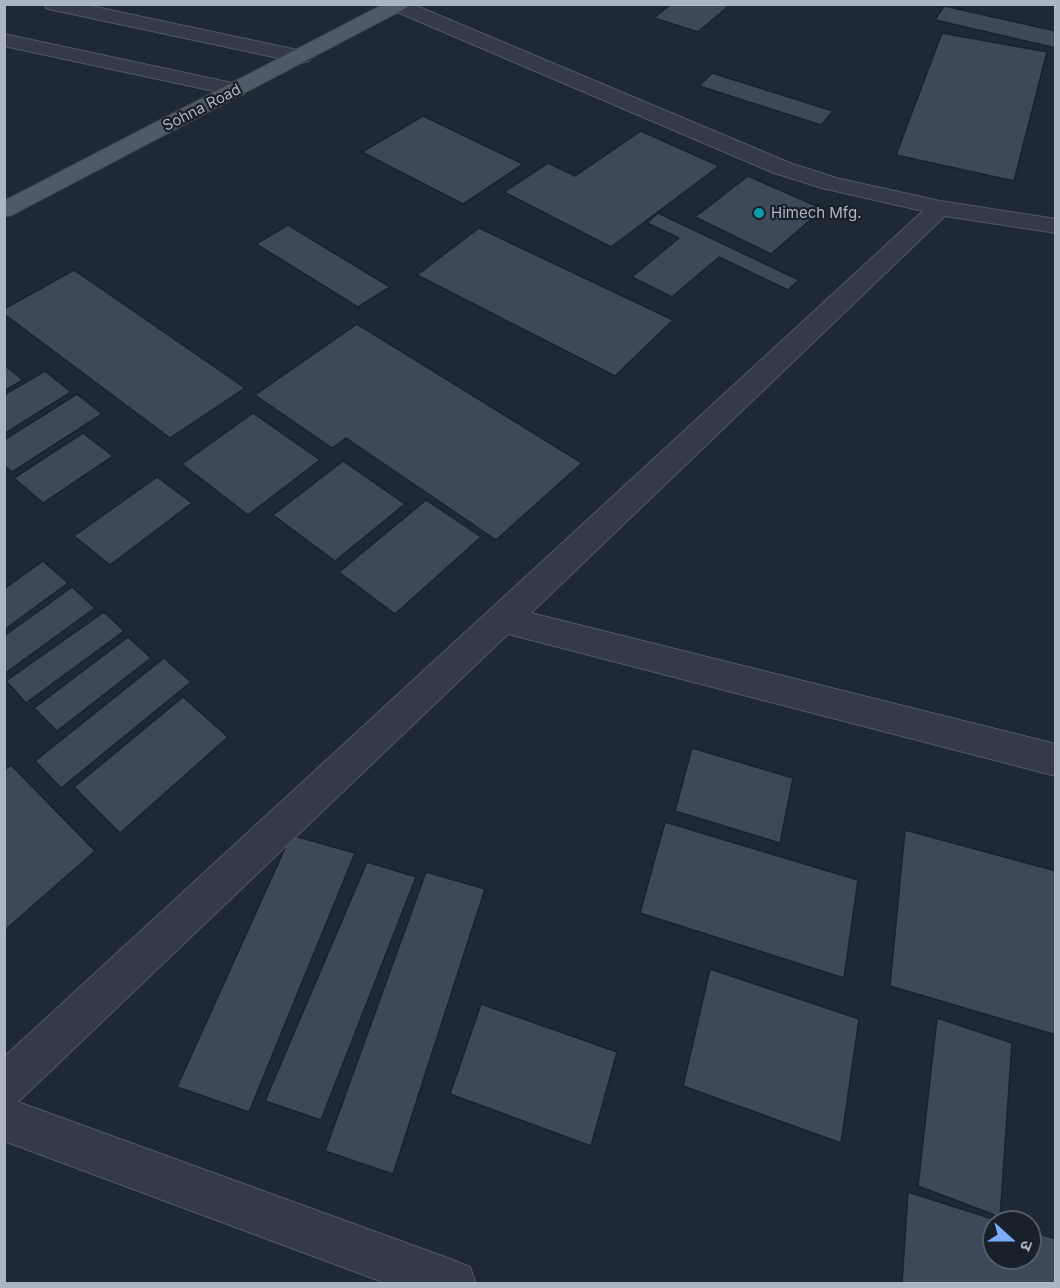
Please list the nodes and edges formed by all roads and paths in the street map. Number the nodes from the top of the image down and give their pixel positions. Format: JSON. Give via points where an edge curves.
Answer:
{"nodes":[{"id":1,"x":53,"y":4,"type":"edge"},
{"id":2,"x":398,"y":5,"type":"edge"},
{"id":3,"x":4,"y":40,"type":"edge"},
{"id":4,"x":302,"y":57,"type":"junction"},
{"id":5,"x":237,"y":90,"type":"junction"},
{"id":6,"x":940,"y":208,"type":"junction"},
{"id":7,"x":4,"y":210,"type":"edge"},
{"id":8,"x":1056,"y":226,"type":"edge"},
{"id":9,"x":502,"y":619,"type":"junction"},
{"id":10,"x":1056,"y":760,"type":"edge"},
{"id":11,"x":4,"y":1087,"type":"edge"},
{"id":12,"x":4,"y":1119,"type":"edge"},
{"id":13,"x":453,"y":1284,"type":"edge"}],
"edges":[{"from":1,"to":4,"type":"street"},
{"from":2,"to":4,"type":"main road","name":"Sohna Road"},
{"from":2,"to":6,"type":"street","via":[[782,168]]},
{"from":3,"to":5,"type":"street"},
{"from":4,"to":5,"type":"main road","name":"Sohna Road"},
{"from":5,"to":7,"type":"main road","name":"Sohna Road"},
{"from":6,"to":8,"type":"street"},
{"from":6,"to":9,"type":"street"},
{"from":9,"to":10,"type":"street"},
{"from":9,"to":11,"type":"street"},
{"from":12,"to":13,"type":"street"}]}
